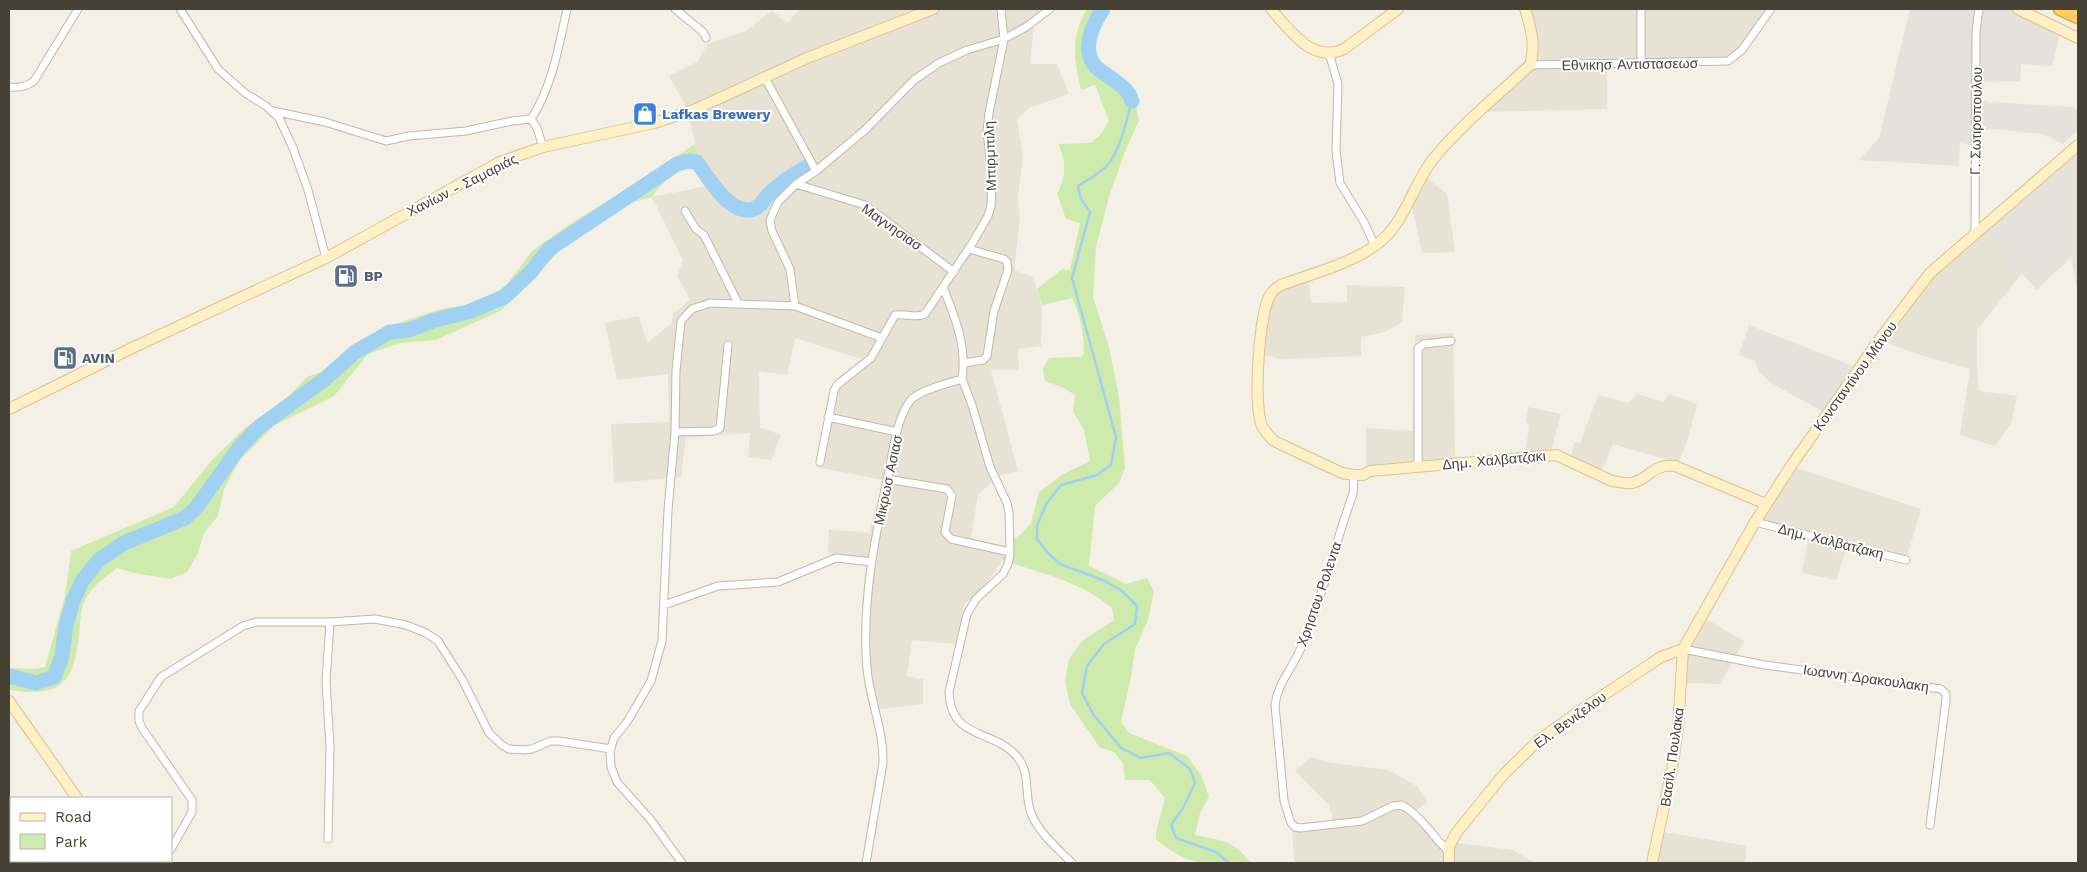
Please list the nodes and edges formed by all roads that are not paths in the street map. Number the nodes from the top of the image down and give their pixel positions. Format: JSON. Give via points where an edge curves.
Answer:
{"nodes":[{"id":1,"x":78,"y":9,"type":"edge"},
{"id":2,"x":180,"y":9,"type":"edge"},
{"id":3,"x":568,"y":9,"type":"edge"},
{"id":4,"x":675,"y":9,"type":"edge"},
{"id":5,"x":933,"y":9,"type":"edge"},
{"id":6,"x":1002,"y":9,"type":"edge"},
{"id":7,"x":1050,"y":9,"type":"edge"},
{"id":8,"x":1271,"y":9,"type":"edge"},
{"id":9,"x":1398,"y":9,"type":"edge"},
{"id":10,"x":1525,"y":9,"type":"edge"},
{"id":11,"x":1641,"y":9,"type":"edge"},
{"id":12,"x":1771,"y":9,"type":"edge"},
{"id":13,"x":1979,"y":9,"type":"edge"},
{"id":14,"x":2018,"y":9,"type":"edge"},
{"id":15,"x":2060,"y":9,"type":"edge"},
{"id":16,"x":2078,"y":17,"type":"edge"},
{"id":17,"x":706,"y":38,"type":"dead end"},
{"id":18,"x":2078,"y":38,"type":"edge"},
{"id":19,"x":1004,"y":39,"type":"junction"},
{"id":20,"x":1329,"y":53,"type":"junction"},
{"id":21,"x":1641,"y":64,"type":"junction"},
{"id":22,"x":1530,"y":65,"type":"junction"},
{"id":23,"x":765,"y":78,"type":"junction"},
{"id":24,"x":9,"y":87,"type":"edge"},
{"id":25,"x":273,"y":111,"type":"junction"},
{"id":26,"x":531,"y":119,"type":"junction"},
{"id":27,"x":2078,"y":145,"type":"edge"},
{"id":28,"x":543,"y":147,"type":"junction"},
{"id":29,"x":816,"y":171,"type":"junction"},
{"id":30,"x":796,"y":184,"type":"junction"},
{"id":31,"x":686,"y":211,"type":"dead end"},
{"id":32,"x":1975,"y":234,"type":"junction"},
{"id":33,"x":1375,"y":246,"type":"junction"},
{"id":34,"x":969,"y":249,"type":"junction"},
{"id":35,"x":326,"y":258,"type":"junction"},
{"id":36,"x":954,"y":272,"type":"junction"},
{"id":37,"x":944,"y":287,"type":"junction"},
{"id":38,"x":738,"y":303,"type":"junction"},
{"id":39,"x":795,"y":306,"type":"junction"},
{"id":40,"x":882,"y":338,"type":"junction"},
{"id":41,"x":1450,"y":341,"type":"dead end"},
{"id":42,"x":728,"y":345,"type":"dead end"},
{"id":43,"x":964,"y":363,"type":"junction"},
{"id":44,"x":962,"y":379,"type":"junction"},
{"id":45,"x":9,"y":408,"type":"edge"},
{"id":46,"x":828,"y":417,"type":"junction"},
{"id":47,"x":675,"y":432,"type":"junction"},
{"id":48,"x":897,"y":432,"type":"junction"},
{"id":49,"x":820,"y":462,"type":"dead end"},
{"id":50,"x":1418,"y":466,"type":"junction"},
{"id":51,"x":1354,"y":475,"type":"junction"},
{"id":52,"x":887,"y":478,"type":"junction"},
{"id":53,"x":1766,"y":504,"type":"junction"},
{"id":54,"x":1755,"y":522,"type":"junction"},
{"id":55,"x":1010,"y":552,"type":"junction"},
{"id":56,"x":1906,"y":560,"type":"dead end"},
{"id":57,"x":872,"y":562,"type":"junction"},
{"id":58,"x":664,"y":604,"type":"junction"},
{"id":59,"x":330,"y":622,"type":"junction"},
{"id":60,"x":1683,"y":649,"type":"junction"},
{"id":61,"x":9,"y":701,"type":"edge"},
{"id":62,"x":611,"y":748,"type":"junction"},
{"id":63,"x":76,"y":797,"type":"edge"},
{"id":64,"x":1930,"y":825,"type":"dead end"},
{"id":65,"x":328,"y":839,"type":"dead end"},
{"id":66,"x":172,"y":847,"type":"edge"},
{"id":67,"x":1449,"y":852,"type":"junction"},
{"id":68,"x":682,"y":863,"type":"edge"},
{"id":69,"x":866,"y":863,"type":"edge"},
{"id":70,"x":1072,"y":863,"type":"edge"},
{"id":71,"x":1449,"y":863,"type":"edge"},
{"id":72,"x":1652,"y":863,"type":"edge"}],
"edges":[{"from":1,"to":24,"type":"street","via":[[34,81],[22,87]]},
{"from":2,"to":25,"type":"street","via":[[218,69],[245,93]]},
{"from":3,"to":26,"type":"street","via":[[548,85]]},
{"from":4,"to":17,"type":"street"},
{"from":5,"to":23,"type":"main road","name":"Χανίων - Σαμαριάς","via":[[807,58]]},
{"from":6,"to":19,"type":"street","name":"Μπιρμπιλη"},
{"from":7,"to":19,"type":"street"},
{"from":8,"to":20,"type":"main road","via":[[1300,40],[1323,54]]},
{"from":9,"to":20,"type":"main road","via":[[1344,49]]},
{"from":10,"to":22,"type":"main road","via":[[1534,53]]},
{"from":11,"to":21,"type":"street"},
{"from":12,"to":21,"type":"street","name":"Εθνικησ Αντιστασεωσ","via":[[1742,50],[1729,61]]},
{"from":13,"to":32,"type":"street","name":"Γ. Σωτιροπουλου","via":[[1976,31]]},
{"from":14,"to":18,"type":"main road"},
{"from":15,"to":16,"type":"highway"},
{"from":19,"to":29,"type":"street","via":[[967,50],[914,80],[865,130]]},
{"from":19,"to":34,"type":"street","name":"Μπιρμπιλη","via":[[987,132],[992,177],[991,206]]},
{"from":20,"to":33,"type":"street","via":[[1338,84],[1336,151],[1340,183]]},
{"from":21,"to":22,"type":"street","name":"Εθνικησ Αντιστασεωσ"},
{"from":22,"to":33,"type":"main road","via":[[1433,159],[1392,232]]},
{"from":23,"to":28,"type":"main road","name":"Χανίων - Σαμαριάς","via":[[662,121]]},
{"from":23,"to":29,"type":"street"},
{"from":25,"to":26,"type":"street","via":[[325,122],[386,141],[466,132]]},
{"from":25,"to":35,"type":"street","via":[[293,148]]},
{"from":26,"to":28,"type":"street"},
{"from":27,"to":32,"type":"main road","name":"Κονσταντίνου Μάνου"},
{"from":28,"to":35,"type":"main road","name":"Χανίων - Σαμαριάς","via":[[500,162]]},
{"from":29,"to":30,"type":"street"},
{"from":30,"to":36,"type":"street","name":"Μαγνησιασ","via":[[865,205]]},
{"from":30,"to":39,"type":"street","via":[[778,202],[770,220],[790,269]]},
{"from":31,"to":38,"type":"street","via":[[696,229],[704,235]]},
{"from":32,"to":53,"type":"main road","name":"Κονσταντίνου Μάνου","via":[[1930,273],[1879,340]]},
{"from":33,"to":51,"type":"main road","via":[[1350,260],[1273,290],[1266,304],[1259,353],[1260,416],[1268,436],[1342,473]]},
{"from":34,"to":36,"type":"street","name":"Μπιρμπιλη"},
{"from":34,"to":43,"type":"street","via":[[1004,259],[1008,270],[994,311],[987,356],[983,360]]},
{"from":35,"to":45,"type":"main road","name":"Χανίων - Σαμαριάς"},
{"from":36,"to":37,"type":"street","name":"Μπιρμπιλη"},
{"from":37,"to":40,"type":"street","name":"Μπιρμπιλη","via":[[920,317],[895,315]]},
{"from":37,"to":43,"type":"street","via":[[958,327]]},
{"from":38,"to":39,"type":"street"},
{"from":38,"to":47,"type":"street","via":[[699,306],[681,321]]},
{"from":39,"to":40,"type":"street"},
{"from":40,"to":46,"type":"street","via":[[871,358],[835,388]]},
{"from":41,"to":50,"type":"street","via":[[1424,344],[1418,348]]},
{"from":42,"to":47,"type":"street","via":[[720,428]]},
{"from":43,"to":44,"type":"street"},
{"from":44,"to":48,"type":"street","name":"Μικρωσ Ασιασ","via":[[910,400]]},
{"from":44,"to":55,"type":"street","via":[[990,467],[1007,503]]},
{"from":46,"to":48,"type":"street"},
{"from":46,"to":49,"type":"street"},
{"from":47,"to":58,"type":"street"},
{"from":48,"to":52,"type":"street","name":"Μικρωσ Ασιασ"},
{"from":50,"to":51,"type":"main road","name":"Δημ. Χαλβατζακι"},
{"from":50,"to":53,"type":"main road","name":"Δημ. Χαλβατζακι","via":[[1556,455],[1612,481],[1630,483],[1660,465],[1674,466]]},
{"from":51,"to":67,"type":"street","name":"Χρηστου Ρολεντα","via":[[1352,494],[1300,652],[1276,693],[1284,800],[1291,823],[1300,828],[1362,821],[1401,805],[1419,819]]},
{"from":52,"to":55,"type":"street","via":[[947,489],[952,496],[945,532],[947,537]]},
{"from":52,"to":57,"type":"street","name":"Μικρωσ Ασιασ"},
{"from":53,"to":54,"type":"main road","name":"Κονσταντίνου Μάνου"},
{"from":54,"to":56,"type":"street","name":"Δημ. Χαλβατζακη"},
{"from":54,"to":60,"type":"main road","name":"Κονσταντίνου Μάνου"},
{"from":55,"to":70,"type":"street","via":[[1003,574],[976,599],[967,614],[949,692],[950,704],[956,720],[1010,749],[1019,759],[1025,770],[1030,813]]},
{"from":57,"to":58,"type":"street","via":[[836,558],[778,582],[718,586]]},
{"from":57,"to":69,"type":"street","name":"Μικρωσ Ασιασ","via":[[866,632],[867,668],[884,753]]},
{"from":58,"to":62,"type":"street","via":[[662,641],[651,681],[614,738]]},
{"from":59,"to":62,"type":"street","via":[[375,619],[398,623],[432,636],[462,680],[489,733],[509,749],[532,749],[554,740]]},
{"from":59,"to":65,"type":"street","via":[[326,681],[330,747]]},
{"from":59,"to":66,"type":"street","via":[[265,621],[249,624],[158,680],[139,710],[139,722],[190,795],[193,806]]},
{"from":60,"to":64,"type":"street","name":"Ιωαννη Δρακουλακη","via":[[1765,665],[1941,689],[1946,700]]},
{"from":60,"to":67,"type":"main road","name":"Ελ. Βενιζελου","via":[[1661,657],[1539,740],[1504,774],[1457,832]]},
{"from":60,"to":72,"type":"main road","name":"Βασίλ. Πουλακα","via":[[1672,770]]},
{"from":61,"to":63,"type":"main road"},
{"from":62,"to":68,"type":"street","via":[[611,767],[617,782],[650,819]]},
{"from":67,"to":71,"type":"main road","name":"Ελ. Βενιζελου"}]}
